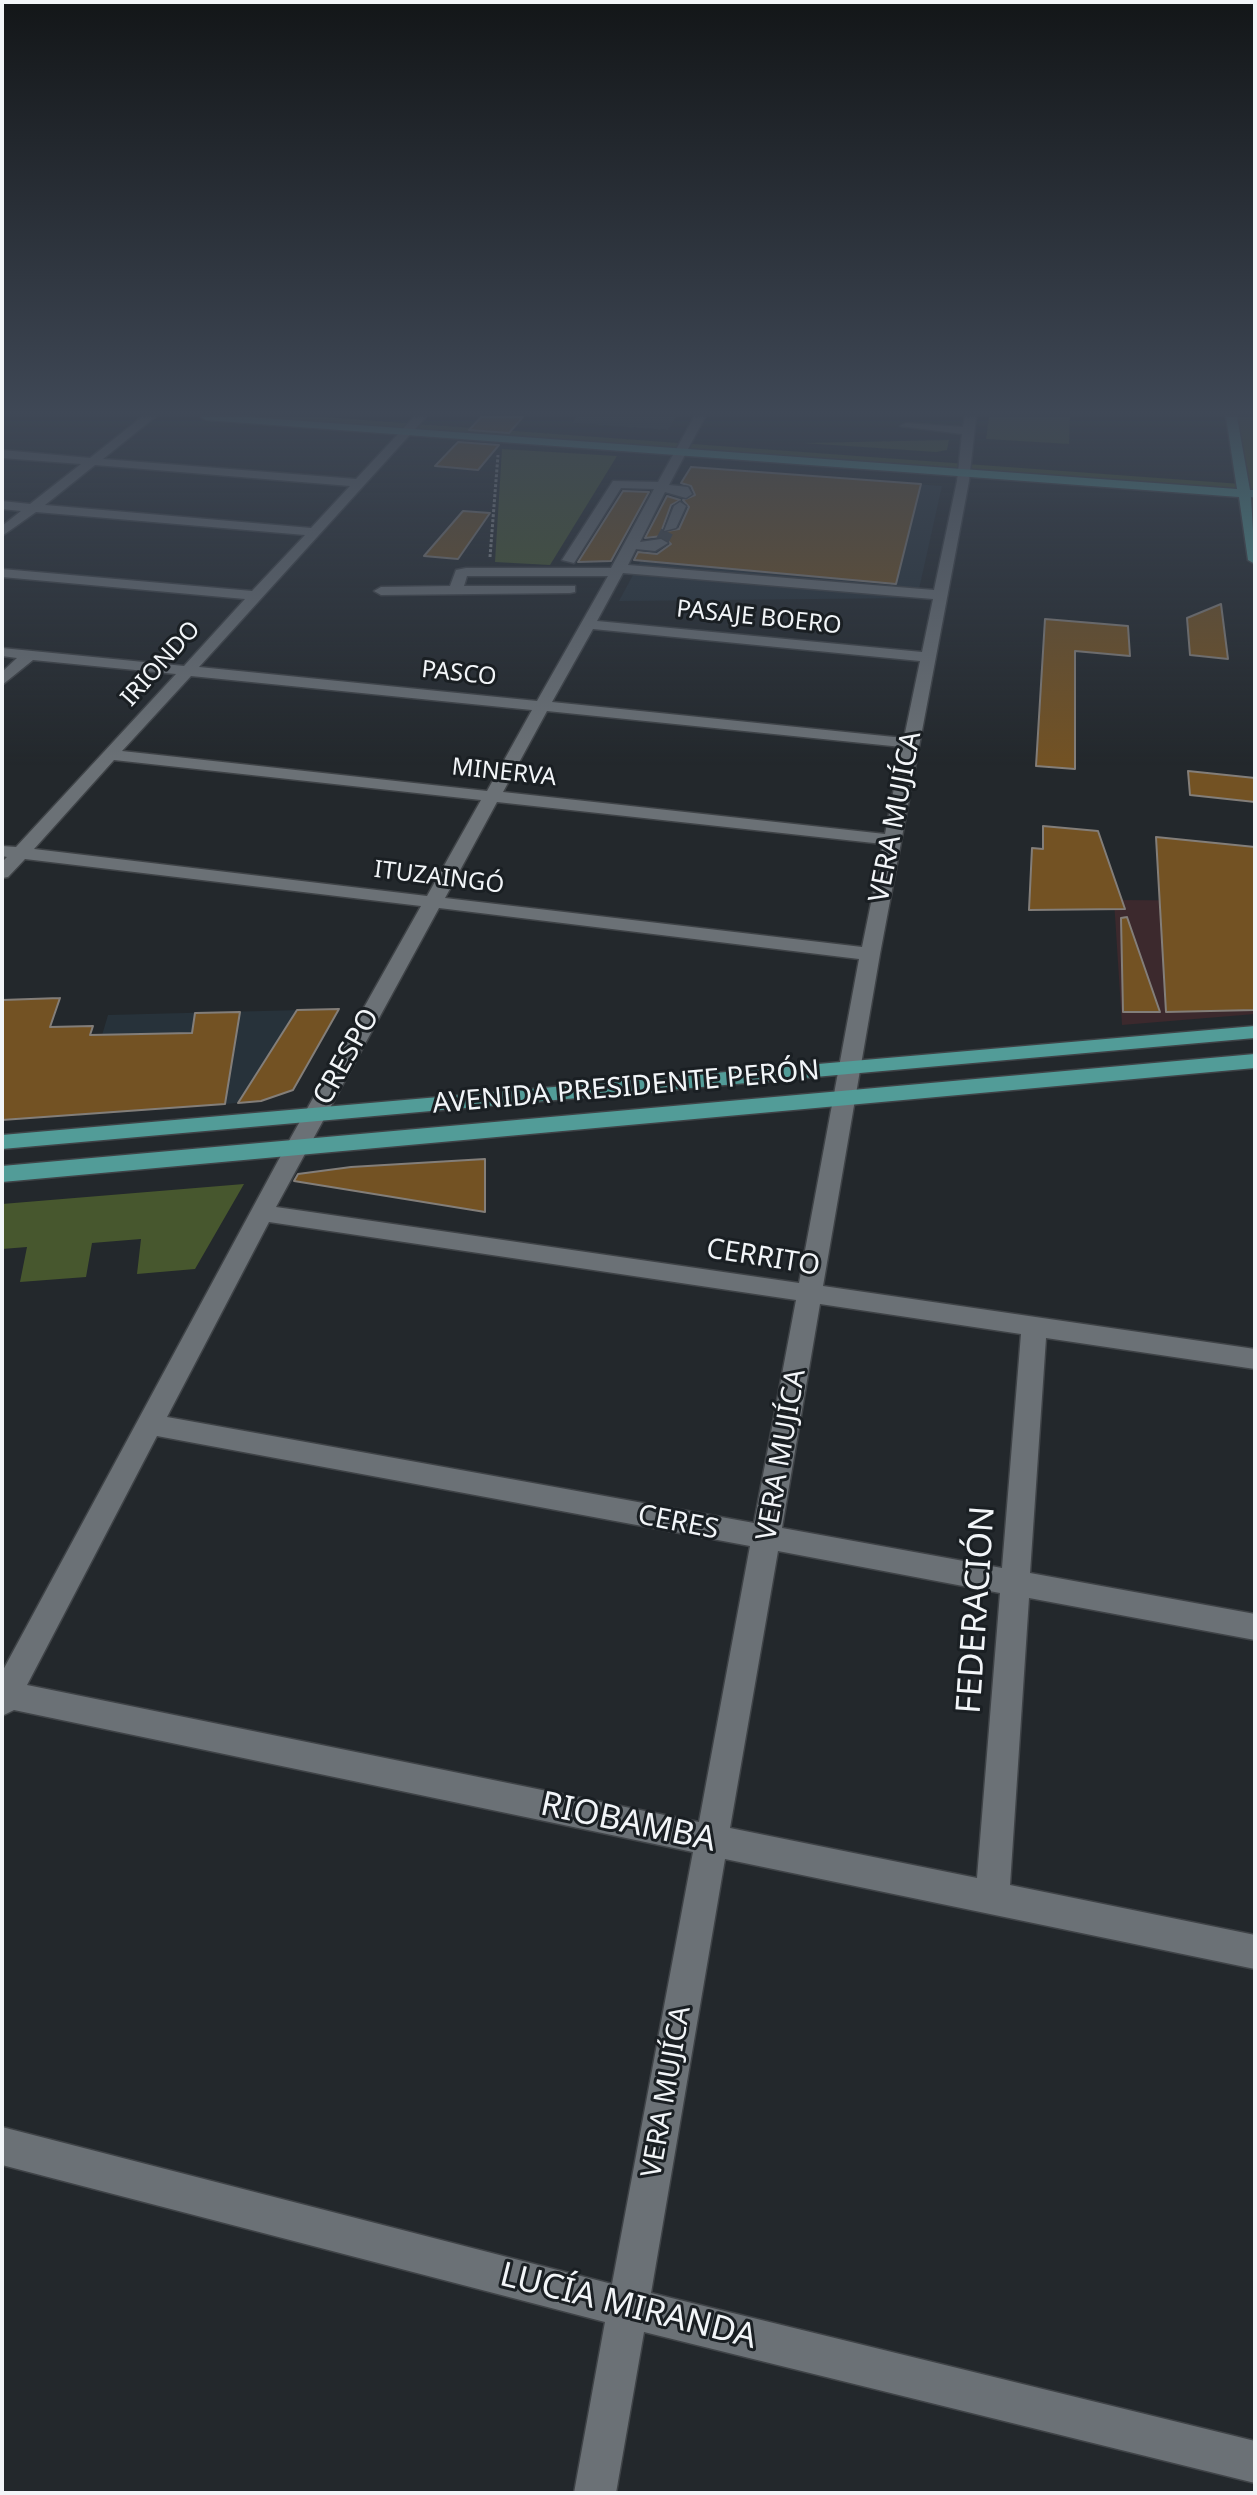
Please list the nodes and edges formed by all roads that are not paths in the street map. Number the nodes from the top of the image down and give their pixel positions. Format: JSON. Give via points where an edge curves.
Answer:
{"nodes":[{"id":1,"x":314,"y":533,"type":"edge"},
{"id":2,"x":586,"y":533,"type":"edge"},
{"id":3,"x":636,"y":533,"type":"tunnel mouth"},
{"id":4,"x":951,"y":533,"type":"edge"},
{"id":5,"x":1253,"y":533,"type":"edge"},
{"id":6,"x":661,"y":543,"type":"dead end"},
{"id":7,"x":630,"y":545,"type":"junction"},
{"id":8,"x":569,"y":560,"type":"dead end"},
{"id":9,"x":1255,"y":560,"type":"edge"},
{"id":10,"x":617,"y":570,"type":"junction"},
{"id":11,"x":550,"y":572,"type":"junction"},
{"id":12,"x":2,"y":573,"type":"edge"},
{"id":13,"x":542,"y":589,"type":"junction"},
{"id":14,"x":570,"y":589,"type":"dead end"},
{"id":15,"x":456,"y":590,"type":"junction"},
{"id":16,"x":381,"y":591,"type":"dead end"},
{"id":17,"x":939,"y":595,"type":"junction"},
{"id":18,"x":256,"y":596,"type":"junction"},
{"id":19,"x":588,"y":624,"type":"junction"},
{"id":20,"x":2,"y":652,"type":"edge"},
{"id":21,"x":29,"y":655,"type":"junction"},
{"id":22,"x":926,"y":657,"type":"junction"},
{"id":23,"x":188,"y":671,"type":"junction"},
{"id":24,"x":2,"y":680,"type":"edge"},
{"id":25,"x":542,"y":706,"type":"junction"},
{"id":26,"x":910,"y":743,"type":"junction"},
{"id":27,"x":110,"y":755,"type":"junction"},
{"id":28,"x":492,"y":796,"type":"junction"},
{"id":29,"x":893,"y":840,"type":"junction"},
{"id":30,"x":11,"y":852,"type":"edge"},
{"id":31,"x":2,"y":873,"type":"edge"},
{"id":32,"x":433,"y":902,"type":"junction"},
{"id":33,"x":870,"y":954,"type":"junction"},
{"id":34,"x":1255,"y":1032,"type":"edge"},
{"id":35,"x":1255,"y":1061,"type":"edge"},
{"id":36,"x":846,"y":1083,"type":"junction"},
{"id":37,"x":314,"y":1115,"type":"junction"},
{"id":38,"x":2,"y":1142,"type":"edge"},
{"id":39,"x":296,"y":1148,"type":"junction"},
{"id":40,"x":2,"y":1174,"type":"edge"},
{"id":41,"x":262,"y":1213,"type":"junction"},
{"id":42,"x":811,"y":1296,"type":"junction"},
{"id":43,"x":1034,"y":1328,"type":"junction"},
{"id":44,"x":1255,"y":1359,"type":"edge"},
{"id":45,"x":150,"y":1424,"type":"junction"},
{"id":46,"x":767,"y":1540,"type":"junction"},
{"id":47,"x":1015,"y":1584,"type":"junction"},
{"id":48,"x":1255,"y":1627,"type":"edge"},
{"id":49,"x":3,"y":1697,"type":"edge"},
{"id":50,"x":712,"y":1841,"type":"junction"},
{"id":51,"x":992,"y":1898,"type":"junction"},
{"id":52,"x":1255,"y":1952,"type":"edge"},
{"id":53,"x":2,"y":2146,"type":"edge"},
{"id":54,"x":628,"y":2308,"type":"junction"},
{"id":55,"x":1255,"y":2462,"type":"edge"},
{"id":56,"x":595,"y":2493,"type":"edge"}],
"edges":[{"from":1,"to":18,"type":"street","name":"IRIONDO"},
{"from":2,"to":8,"type":"street"},
{"from":3,"to":7,"type":"street","name":"CRESPO"},
{"from":4,"to":17,"type":"street","name":"VERA MUJÍCA"},
{"from":5,"to":9,"type":"main road"},
{"from":6,"to":7,"type":"street"},
{"from":7,"to":10,"type":"street","name":"CRESPO"},
{"from":10,"to":11,"type":"street"},
{"from":10,"to":17,"type":"street"},
{"from":10,"to":19,"type":"street","name":"CRESPO"},
{"from":11,"to":13,"type":"street"},
{"from":11,"to":15,"type":"street","via":[[461,573]]},
{"from":12,"to":18,"type":"street"},
{"from":13,"to":14,"type":"street"},
{"from":13,"to":15,"type":"street"},
{"from":15,"to":16,"type":"street"},
{"from":17,"to":22,"type":"street","name":"VERA MUJÍCA"},
{"from":18,"to":23,"type":"street","name":"IRIONDO"},
{"from":19,"to":22,"type":"street","name":"PASAJE BOERO"},
{"from":19,"to":25,"type":"street","name":"CRESPO"},
{"from":20,"to":21,"type":"street","name":"PASCO"},
{"from":21,"to":23,"type":"street","name":"PASCO"},
{"from":21,"to":24,"type":"street"},
{"from":22,"to":26,"type":"street","name":"VERA MUJÍCA"},
{"from":23,"to":25,"type":"street","name":"PASCO"},
{"from":23,"to":27,"type":"street","name":"IRIONDO"},
{"from":25,"to":26,"type":"street","name":"PASCO"},
{"from":25,"to":28,"type":"street","name":"CRESPO"},
{"from":26,"to":29,"type":"street","name":"VERA MUJÍCA"},
{"from":27,"to":28,"type":"street","name":"MINERVA"},
{"from":27,"to":30,"type":"street","name":"IRIONDO"},
{"from":28,"to":29,"type":"street","name":"MINERVA"},
{"from":28,"to":32,"type":"street","name":"CRESPO"},
{"from":29,"to":33,"type":"street","name":"VERA MUJÍCA"},
{"from":30,"to":31,"type":"street","name":"IRIONDO"},
{"from":30,"to":32,"type":"street","name":"ITUZAINGÓ"},
{"from":32,"to":33,"type":"street","name":"ITUZAINGÓ"},
{"from":32,"to":37,"type":"street","name":"CRESPO"},
{"from":33,"to":36,"type":"street","name":"VERA MUJÍCA"},
{"from":34,"to":36,"type":"main road","name":"AVENIDA PRESIDENTE PERÓN"},
{"from":35,"to":36,"type":"main road","name":"AVENIDA PRESIDENTE PERÓN"},
{"from":36,"to":37,"type":"main road","name":"AVENIDA PRESIDENTE PERÓN"},
{"from":36,"to":39,"type":"main road","name":"AVENIDA PRESIDENTE PERÓN"},
{"from":36,"to":42,"type":"street","name":"VERA MUJÍCA"},
{"from":37,"to":38,"type":"main road","name":"AVENIDA PRESIDENTE PERÓN"},
{"from":37,"to":39,"type":"street","name":"CRESPO"},
{"from":39,"to":40,"type":"main road","name":"AVENIDA PRESIDENTE PERÓN"},
{"from":39,"to":41,"type":"street","name":"CRESPO"},
{"from":41,"to":42,"type":"street","name":"CERRITO"},
{"from":41,"to":45,"type":"street","name":"CRESPO"},
{"from":42,"to":43,"type":"street","name":"CERRITO"},
{"from":42,"to":46,"type":"street","name":"VERA MUJÍCA"},
{"from":43,"to":44,"type":"street","name":"CERRITO"},
{"from":43,"to":47,"type":"street","name":"FEDERACIÓN"},
{"from":45,"to":46,"type":"street","name":"CERES"},
{"from":45,"to":49,"type":"street","name":"CRESPO"},
{"from":46,"to":47,"type":"street","name":"CERES"},
{"from":46,"to":50,"type":"street","name":"VERA MUJÍCA"},
{"from":47,"to":48,"type":"street","name":"CERES"},
{"from":47,"to":51,"type":"street","name":"FEDERACIÓN"},
{"from":49,"to":50,"type":"street","name":"RIOBAMBA"},
{"from":50,"to":51,"type":"street","name":"RIOBAMBA"},
{"from":50,"to":54,"type":"street","name":"VERA MUJÍCA"},
{"from":51,"to":52,"type":"street","name":"RIOBAMBA"},
{"from":53,"to":54,"type":"street","name":"LUCÍA MIRANDA"},
{"from":54,"to":55,"type":"street","name":"LUCÍA MIRANDA"},
{"from":54,"to":56,"type":"street","name":"VERA MUJÍCA"}]}
